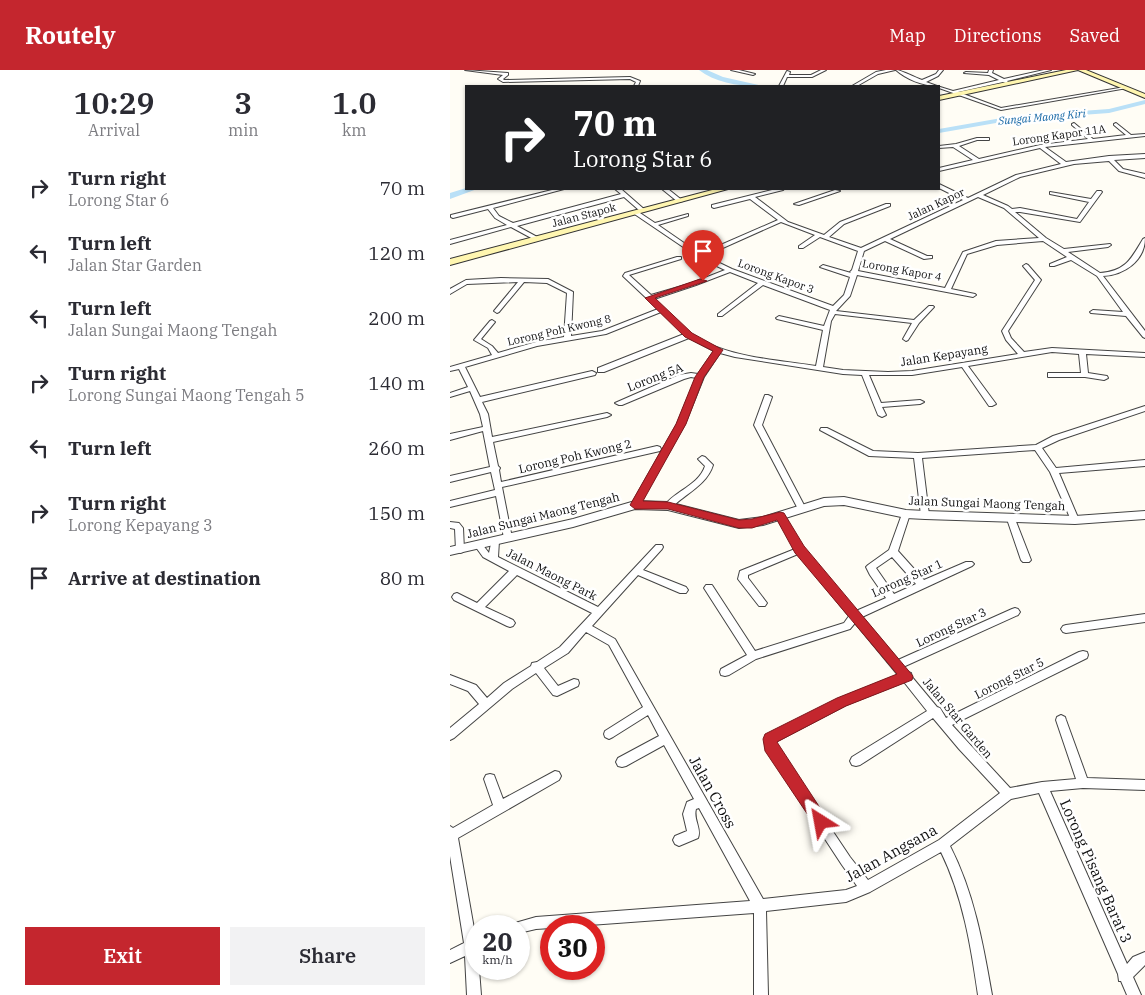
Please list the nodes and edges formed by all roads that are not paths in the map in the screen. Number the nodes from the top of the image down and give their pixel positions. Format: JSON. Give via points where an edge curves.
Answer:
{"nodes":[{"id":1,"x":467,"y":70,"type":"edge"},
{"id":2,"x":733,"y":70,"type":"edge"},
{"id":3,"x":790,"y":70,"type":"edge"},
{"id":4,"x":824,"y":70,"type":"edge"},
{"id":5,"x":893,"y":70,"type":"edge"},
{"id":6,"x":898,"y":70,"type":"edge"},
{"id":7,"x":941,"y":70,"type":"edge"},
{"id":8,"x":1049,"y":70,"type":"edge"},
{"id":9,"x":1075,"y":70,"type":"edge"},
{"id":10,"x":1084,"y":70,"type":"edge"},
{"id":11,"x":990,"y":72,"type":"edge"},
{"id":12,"x":1065,"y":72,"type":"edge"},
{"id":13,"x":966,"y":73,"type":"dead end"},
{"id":14,"x":754,"y":74,"type":"dead end"},
{"id":15,"x":1097,"y":74,"type":"edge"},
{"id":16,"x":786,"y":76,"type":"junction"},
{"id":17,"x":932,"y":76,"type":"junction"},
{"id":18,"x":910,"y":78,"type":"junction"},
{"id":19,"x":922,"y":82,"type":"junction"},
{"id":20,"x":1006,"y":82,"type":"junction"},
{"id":21,"x":636,"y":85,"type":"edge"},
{"id":22,"x":782,"y":85,"type":"edge"},
{"id":23,"x":856,"y":85,"type":"edge"},
{"id":24,"x":931,"y":85,"type":"edge"},
{"id":25,"x":940,"y":88,"type":"edge"},
{"id":26,"x":1125,"y":88,"type":"junction"},
{"id":27,"x":955,"y":93,"type":"junction"},
{"id":28,"x":1143,"y":95,"type":"edge"},
{"id":29,"x":940,"y":98,"type":"edge"},
{"id":30,"x":1074,"y":124,"type":"dead end"},
{"id":31,"x":1116,"y":124,"type":"dead end"},
{"id":32,"x":1145,"y":135,"type":"edge"},
{"id":33,"x":1129,"y":136,"type":"junction"},
{"id":34,"x":987,"y":139,"type":"dead end"},
{"id":35,"x":1090,"y":139,"type":"junction"},
{"id":36,"x":955,"y":146,"type":"junction"},
{"id":37,"x":1040,"y":146,"type":"junction"},
{"id":38,"x":940,"y":147,"type":"edge"},
{"id":39,"x":1145,"y":156,"type":"edge"},
{"id":40,"x":1109,"y":158,"type":"junction"},
{"id":41,"x":977,"y":160,"type":"junction"},
{"id":42,"x":1065,"y":164,"type":"junction"},
{"id":43,"x":940,"y":169,"type":"edge"},
{"id":44,"x":1145,"y":176,"type":"edge"},
{"id":45,"x":940,"y":186,"type":"edge"},
{"id":46,"x":557,"y":190,"type":"edge"},
{"id":47,"x":619,"y":190,"type":"edge"},
{"id":48,"x":666,"y":190,"type":"edge"},
{"id":49,"x":717,"y":190,"type":"edge"},
{"id":50,"x":777,"y":190,"type":"edge"},
{"id":51,"x":835,"y":190,"type":"edge"},
{"id":52,"x":1099,"y":192,"type":"dead end"},
{"id":53,"x":1052,"y":193,"type":"dead end"},
{"id":54,"x":844,"y":194,"type":"dead end"},
{"id":55,"x":625,"y":195,"type":"junction"},
{"id":56,"x":979,"y":195,"type":"junction"},
{"id":57,"x":751,"y":197,"type":"junction"},
{"id":58,"x":968,"y":200,"type":"junction"},
{"id":59,"x":680,"y":201,"type":"junction"},
{"id":60,"x":1093,"y":201,"type":"junction"},
{"id":61,"x":797,"y":204,"type":"dead end"},
{"id":62,"x":888,"y":205,"type":"dead end"},
{"id":63,"x":714,"y":206,"type":"dead end"},
{"id":64,"x":489,"y":207,"type":"junction"},
{"id":65,"x":1010,"y":210,"type":"junction"},
{"id":66,"x":639,"y":211,"type":"junction"},
{"id":67,"x":686,"y":214,"type":"dead end"},
{"id":68,"x":453,"y":216,"type":"dead end"},
{"id":69,"x":782,"y":220,"type":"junction"},
{"id":70,"x":512,"y":224,"type":"junction"},
{"id":71,"x":653,"y":225,"type":"junction"},
{"id":72,"x":822,"y":236,"type":"junction"},
{"id":73,"x":537,"y":239,"type":"junction"},
{"id":74,"x":886,"y":239,"type":"junction"},
{"id":75,"x":1044,"y":239,"type":"junction"},
{"id":76,"x":1145,"y":240,"type":"edge"},
{"id":77,"x":450,"y":242,"type":"edge"},
{"id":78,"x":1108,"y":245,"type":"dead end"},
{"id":79,"x":801,"y":247,"type":"dead end"},
{"id":80,"x":861,"y":250,"type":"junction"},
{"id":81,"x":1063,"y":251,"type":"junction"},
{"id":82,"x":700,"y":256,"type":"junction"},
{"id":83,"x":930,"y":257,"type":"dead end"},
{"id":84,"x":1073,"y":257,"type":"junction"},
{"id":85,"x":679,"y":258,"type":"dead end"},
{"id":86,"x":450,"y":261,"type":"edge"},
{"id":87,"x":1052,"y":265,"type":"dead end"},
{"id":88,"x":1026,"y":266,"type":"dead end"},
{"id":89,"x":823,"y":267,"type":"dead end"},
{"id":90,"x":730,"y":270,"type":"junction"},
{"id":91,"x":853,"y":274,"type":"junction"},
{"id":92,"x":1099,"y":275,"type":"junction"},
{"id":93,"x":522,"y":282,"type":"junction"},
{"id":94,"x":764,"y":282,"type":"junction"},
{"id":95,"x":948,"y":289,"type":"junction"},
{"id":96,"x":450,"y":292,"type":"edge"},
{"id":97,"x":973,"y":295,"type":"dead end"},
{"id":98,"x":649,"y":298,"type":"junction"},
{"id":99,"x":931,"y":307,"type":"dead end"},
{"id":100,"x":661,"y":310,"type":"junction"},
{"id":101,"x":833,"y":310,"type":"junction"},
{"id":102,"x":497,"y":311,"type":"dead end"},
{"id":103,"x":1093,"y":312,"type":"dead end"},
{"id":104,"x":1128,"y":314,"type":"junction"},
{"id":105,"x":720,"y":315,"type":"dead end"},
{"id":106,"x":779,"y":318,"type":"dead end"},
{"id":107,"x":492,"y":322,"type":"dead end"},
{"id":108,"x":916,"y":322,"type":"junction"},
{"id":109,"x":826,"y":329,"type":"junction"},
{"id":110,"x":1142,"y":329,"type":"edge"},
{"id":111,"x":688,"y":335,"type":"junction"},
{"id":112,"x":1145,"y":336,"type":"edge"},
{"id":113,"x":567,"y":339,"type":"junction"},
{"id":114,"x":906,"y":339,"type":"dead end"},
{"id":115,"x":718,"y":350,"type":"junction"},
{"id":116,"x":1082,"y":351,"type":"junction"},
{"id":117,"x":1022,"y":354,"type":"junction"},
{"id":118,"x":496,"y":355,"type":"junction"},
{"id":119,"x":1145,"y":355,"type":"edge"},
{"id":120,"x":963,"y":364,"type":"junction"},
{"id":121,"x":461,"y":366,"type":"junction"},
{"id":122,"x":819,"y":368,"type":"junction"},
{"id":123,"x":450,"y":369,"type":"edge"},
{"id":124,"x":601,"y":370,"type":"dead end"},
{"id":125,"x":592,"y":373,"type":"dead end"},
{"id":126,"x":865,"y":374,"type":"junction"},
{"id":127,"x":1051,"y":374,"type":"dead end"},
{"id":128,"x":1085,"y":375,"type":"junction"},
{"id":129,"x":700,"y":377,"type":"junction"},
{"id":130,"x":1104,"y":378,"type":"dead end"},
{"id":131,"x":473,"y":388,"type":"junction"},
{"id":132,"x":450,"y":395,"type":"edge"},
{"id":133,"x":768,"y":397,"type":"dead end"},
{"id":134,"x":479,"y":400,"type":"junction"},
{"id":135,"x":920,"y":402,"type":"dead end"},
{"id":136,"x":618,"y":403,"type":"dead end"},
{"id":137,"x":992,"y":404,"type":"dead end"},
{"id":138,"x":878,"y":405,"type":"junction"},
{"id":139,"x":1145,"y":408,"type":"edge"},
{"id":140,"x":882,"y":414,"type":"dead end"},
{"id":141,"x":607,"y":415,"type":"dead end"},
{"id":142,"x":487,"y":428,"type":"junction"},
{"id":143,"x":824,"y":430,"type":"dead end"},
{"id":144,"x":450,"y":437,"type":"edge"},
{"id":145,"x":490,"y":440,"type":"junction"},
{"id":146,"x":1037,"y":447,"type":"junction"},
{"id":147,"x":657,"y":449,"type":"dead end"},
{"id":148,"x":918,"y":456,"type":"junction"},
{"id":149,"x":702,"y":459,"type":"dead end"},
{"id":150,"x":1145,"y":463,"type":"edge"},
{"id":151,"x":496,"y":468,"type":"junction"},
{"id":152,"x":1054,"y":471,"type":"junction"},
{"id":153,"x":450,"y":479,"type":"edge"},
{"id":154,"x":500,"y":489,"type":"junction"},
{"id":155,"x":450,"y":504,"type":"edge"},
{"id":156,"x":635,"y":505,"type":"junction"},
{"id":157,"x":668,"y":506,"type":"junction"},
{"id":158,"x":801,"y":507,"type":"junction"},
{"id":159,"x":906,"y":514,"type":"junction"},
{"id":160,"x":925,"y":515,"type":"junction"},
{"id":161,"x":1145,"y":515,"type":"edge"},
{"id":162,"x":780,"y":516,"type":"junction"},
{"id":163,"x":1011,"y":519,"type":"junction"},
{"id":164,"x":1075,"y":520,"type":"junction"},
{"id":165,"x":450,"y":525,"type":"edge"},
{"id":166,"x":508,"y":538,"type":"junction"},
{"id":167,"x":495,"y":541,"type":"junction"},
{"id":168,"x":478,"y":546,"type":"junction"},
{"id":169,"x":659,"y":547,"type":"dead end"},
{"id":170,"x":455,"y":550,"type":"edge"},
{"id":171,"x":800,"y":550,"type":"junction"},
{"id":172,"x":893,"y":552,"type":"junction"},
{"id":173,"x":493,"y":558,"type":"junction"},
{"id":174,"x":1026,"y":560,"type":"dead end"},
{"id":175,"x":969,"y":564,"type":"dead end"},
{"id":176,"x":516,"y":570,"type":"junction"},
{"id":177,"x":639,"y":572,"type":"junction"},
{"id":178,"x":922,"y":584,"type":"junction"},
{"id":179,"x":709,"y":588,"type":"dead end"},
{"id":180,"x":683,"y":590,"type":"dead end"},
{"id":181,"x":457,"y":597,"type":"dead end"},
{"id":182,"x":891,"y":598,"type":"junction"},
{"id":183,"x":762,"y":603,"type":"dead end"},
{"id":184,"x":478,"y":607,"type":"junction"},
{"id":185,"x":599,"y":612,"type":"junction"},
{"id":186,"x":1015,"y":612,"type":"dead end"},
{"id":187,"x":856,"y":616,"type":"junction"},
{"id":188,"x":1145,"y":618,"type":"edge"},
{"id":189,"x":510,"y":623,"type":"dead end"},
{"id":190,"x":585,"y":628,"type":"junction"},
{"id":191,"x":1066,"y":628,"type":"dead end"},
{"id":192,"x":1083,"y":655,"type":"dead end"},
{"id":193,"x":753,"y":656,"type":"junction"},
{"id":194,"x":898,"y":665,"type":"junction"},
{"id":195,"x":536,"y":666,"type":"junction"},
{"id":196,"x":725,"y":672,"type":"dead end"},
{"id":197,"x":907,"y":676,"type":"junction"},
{"id":198,"x":450,"y":679,"type":"edge"},
{"id":199,"x":574,"y":683,"type":"dead end"},
{"id":200,"x":486,"y":704,"type":"junction"},
{"id":201,"x":649,"y":709,"type":"junction"},
{"id":202,"x":936,"y":711,"type":"junction"},
{"id":203,"x":1061,"y":720,"type":"dead end"},
{"id":204,"x":946,"y":724,"type":"junction"},
{"id":205,"x":609,"y":734,"type":"dead end"},
{"id":206,"x":450,"y":735,"type":"edge"},
{"id":207,"x":666,"y":738,"type":"junction"},
{"id":208,"x":856,"y":761,"type":"dead end"},
{"id":209,"x":622,"y":762,"type":"dead end"},
{"id":210,"x":556,"y":776,"type":"dead end"},
{"id":211,"x":490,"y":779,"type":"dead end"},
{"id":212,"x":1083,"y":783,"type":"junction"},
{"id":213,"x":1145,"y":785,"type":"edge"},
{"id":214,"x":1042,"y":786,"type":"junction"},
{"id":215,"x":1008,"y":794,"type":"junction"},
{"id":216,"x":701,"y":801,"type":"junction"},
{"id":217,"x":500,"y":807,"type":"junction"},
{"id":218,"x":450,"y":834,"type":"edge"},
{"id":219,"x":679,"y":840,"type":"dead end"},
{"id":220,"x":943,"y":844,"type":"junction"},
{"id":221,"x":866,"y":888,"type":"junction"},
{"id":222,"x":760,"y":906,"type":"junction"},
{"id":223,"x":468,"y":915,"type":"edge"},
{"id":224,"x":530,"y":924,"type":"edge"},
{"id":225,"x":465,"y":950,"type":"edge"},
{"id":226,"x":450,"y":957,"type":"edge"},
{"id":227,"x":1145,"y":958,"type":"edge"},
{"id":228,"x":1124,"y":976,"type":"junction"},
{"id":229,"x":474,"y":980,"type":"edge"},
{"id":230,"x":474,"y":995,"type":"edge"},
{"id":231,"x":761,"y":995,"type":"edge"},
{"id":232,"x":985,"y":995,"type":"edge"},
{"id":233,"x":1134,"y":995,"type":"edge"}],
"edges":[{"from":1,"to":21,"type":"street","via":[[507,74],[500,79],[503,81],[630,78],[638,81]]},
{"from":2,"to":14,"type":"street"},
{"from":3,"to":16,"type":"street"},
{"from":4,"to":16,"type":"street","via":[[809,76]]},
{"from":5,"to":23,"type":"street","via":[[877,73]]},
{"from":6,"to":18,"type":"street"},
{"from":7,"to":17,"type":"street"},
{"from":8,"to":20,"type":"street"},
{"from":9,"to":12,"type":"main road"},
{"from":10,"to":12,"type":"main road"},
{"from":10,"to":15,"type":"main road"},
{"from":11,"to":13,"type":"street"},
{"from":11,"to":20,"type":"street"},
{"from":12,"to":15,"type":"main road"},
{"from":12,"to":20,"type":"main road"},
{"from":15,"to":26,"type":"main road"},
{"from":16,"to":22,"type":"street"},
{"from":17,"to":18,"type":"street"},
{"from":17,"to":19,"type":"street"},
{"from":18,"to":19,"type":"street"},
{"from":19,"to":24,"type":"street"},
{"from":20,"to":27,"type":"main road"},
{"from":25,"to":27,"type":"street"},
{"from":26,"to":27,"type":"street","via":[[1001,109]]},
{"from":26,"to":28,"type":"main road"},
{"from":27,"to":29,"type":"main road"},
{"from":30,"to":35,"type":"street"},
{"from":31,"to":33,"type":"street"},
{"from":32,"to":33,"type":"street","name":"Lorong Kapor 11A"},
{"from":33,"to":35,"type":"street","name":"Lorong Kapor 11A"},
{"from":34,"to":36,"type":"street"},
{"from":35,"to":37,"type":"street","name":"Lorong Kapor 11A"},
{"from":36,"to":38,"type":"street"},
{"from":36,"to":41,"type":"street"},
{"from":37,"to":41,"type":"street","name":"Lorong Kapor 11A"},
{"from":37,"to":42,"type":"street"},
{"from":39,"to":40,"type":"street","name":"Jalan Kapor"},
{"from":40,"to":42,"type":"street","name":"Jalan Kapor"},
{"from":40,"to":44,"type":"street","via":[[1121,170]]},
{"from":41,"to":43,"type":"street","name":"Lorong Kapor 11A"},
{"from":42,"to":56,"type":"street","name":"Jalan Kapor","via":[[1010,179]]},
{"from":45,"to":58,"type":"street"},
{"from":46,"to":64,"type":"street"},
{"from":47,"to":55,"type":"street","name":"Lorong Kapor 3"},
{"from":48,"to":59,"type":"street"},
{"from":49,"to":59,"type":"main road","name":"Jalan Stapok"},
{"from":50,"to":57,"type":"street"},
{"from":51,"to":54,"type":"street"},
{"from":51,"to":61,"type":"street"},
{"from":52,"to":60,"type":"street"},
{"from":53,"to":60,"type":"street"},
{"from":55,"to":66,"type":"street","name":"Lorong Kapor 3"},
{"from":55,"to":70,"type":"street"},
{"from":56,"to":58,"type":"street","name":"Jalan Kapor"},
{"from":56,"to":65,"type":"street"},
{"from":57,"to":63,"type":"street"},
{"from":57,"to":69,"type":"street"},
{"from":58,"to":74,"type":"street","name":"Jalan Kapor"},
{"from":59,"to":66,"type":"main road","name":"Jalan Stapok"},
{"from":60,"to":65,"type":"street","via":[[1078,221]]},
{"from":62,"to":72,"type":"street","via":[[842,223]]},
{"from":64,"to":68,"type":"street"},
{"from":64,"to":70,"type":"street","via":[[497,218]]},
{"from":65,"to":75,"type":"street"},
{"from":66,"to":71,"type":"street","name":"Lorong Kapor 3"},
{"from":66,"to":73,"type":"main road","name":"Jalan Stapok"},
{"from":67,"to":71,"type":"street"},
{"from":69,"to":72,"type":"street"},
{"from":69,"to":82,"type":"street"},
{"from":70,"to":73,"type":"street"},
{"from":70,"to":77,"type":"street"},
{"from":71,"to":82,"type":"street","name":"Lorong Kapor 3"},
{"from":72,"to":79,"type":"street"},
{"from":72,"to":80,"type":"street"},
{"from":73,"to":86,"type":"main road","name":"Jalan Stapok"},
{"from":74,"to":80,"type":"street","name":"Jalan Kapor"},
{"from":74,"to":83,"type":"street"},
{"from":75,"to":81,"type":"street"},
{"from":75,"to":95,"type":"street","name":"Lorong Kapor 4","via":[[996,243],[965,253]]},
{"from":76,"to":92,"type":"street","via":[[1131,265],[1112,275]]},
{"from":78,"to":81,"type":"street"},
{"from":80,"to":91,"type":"street"},
{"from":81,"to":84,"type":"street"},
{"from":82,"to":90,"type":"street","name":"Lorong Kapor 3"},
{"from":84,"to":87,"type":"street"},
{"from":84,"to":92,"type":"street"},
{"from":85,"to":98,"type":"street","name":"Jalan Kepayang","via":[[627,274]]},
{"from":88,"to":117,"type":"street","via":[[1038,280],[1005,331]]},
{"from":89,"to":91,"type":"street","name":"Lorong Kapor 4"},
{"from":90,"to":94,"type":"street","name":"Lorong Kapor 3"},
{"from":90,"to":98,"type":"street"},
{"from":91,"to":95,"type":"street","name":"Lorong Kapor 4"},
{"from":91,"to":101,"type":"street","via":[[846,296]]},
{"from":92,"to":104,"type":"street"},
{"from":93,"to":96,"type":"street","via":[[466,282]]},
{"from":93,"to":102,"type":"street"},
{"from":93,"to":113,"type":"street","via":[[548,281],[570,292]]},
{"from":94,"to":101,"type":"street","name":"Lorong Kapor 3"},
{"from":94,"to":105,"type":"street"},
{"from":95,"to":97,"type":"street","name":"Lorong Kapor 4"},
{"from":98,"to":100,"type":"street","name":"Jalan Kepayang"},
{"from":99,"to":108,"type":"street"},
{"from":100,"to":111,"type":"street","name":"Jalan Kepayang"},
{"from":100,"to":113,"type":"street","name":"Lorong Poh Kwong 8","via":[[604,333]]},
{"from":101,"to":108,"type":"street","name":"Lorong Kapor 3"},
{"from":101,"to":109,"type":"street"},
{"from":103,"to":104,"type":"street"},
{"from":104,"to":110,"type":"street"},
{"from":106,"to":109,"type":"street"},
{"from":107,"to":118,"type":"street","via":[[477,340],[490,347]]},
{"from":108,"to":114,"type":"street"},
{"from":109,"to":122,"type":"street"},
{"from":110,"to":112,"type":"street"},
{"from":111,"to":115,"type":"street","name":"Jalan Kepayang"},
{"from":111,"to":124,"type":"street"},
{"from":113,"to":118,"type":"street","name":"Lorong Poh Kwong 8"},
{"from":115,"to":122,"type":"street","name":"Jalan Kepayang"},
{"from":115,"to":129,"type":"street"},
{"from":116,"to":117,"type":"street","name":"Jalan Kepayang"},
{"from":116,"to":119,"type":"street","name":"Jalan Kepayang"},
{"from":116,"to":128,"type":"street"},
{"from":117,"to":120,"type":"street","name":"Jalan Kepayang"},
{"from":118,"to":121,"type":"street","name":"Lorong Poh Kwong 8"},
{"from":120,"to":126,"type":"street","name":"Jalan Kepayang","via":[[912,373]]},
{"from":120,"to":137,"type":"street"},
{"from":121,"to":123,"type":"street","name":"Lorong Poh Kwong 8"},
{"from":121,"to":131,"type":"street"},
{"from":122,"to":126,"type":"street","name":"Jalan Kepayang"},
{"from":125,"to":134,"type":"street"},
{"from":126,"to":138,"type":"street"},
{"from":127,"to":128,"type":"street"},
{"from":128,"to":130,"type":"street"},
{"from":129,"to":136,"type":"street","name":"Lorong 5A","via":[[682,377]]},
{"from":129,"to":156,"type":"street","via":[[681,424]]},
{"from":131,"to":132,"type":"street"},
{"from":131,"to":134,"type":"street"},
{"from":133,"to":158,"type":"street","via":[[758,425]]},
{"from":134,"to":142,"type":"street"},
{"from":135,"to":138,"type":"street"},
{"from":138,"to":140,"type":"street"},
{"from":139,"to":146,"type":"street"},
{"from":141,"to":145,"type":"street"},
{"from":142,"to":144,"type":"street"},
{"from":142,"to":145,"type":"street"},
{"from":143,"to":148,"type":"street","via":[[872,454]]},
{"from":145,"to":151,"type":"street"},
{"from":146,"to":148,"type":"street"},
{"from":146,"to":152,"type":"street"},
{"from":147,"to":154,"type":"street","name":"Lorong Poh Kwong 2"},
{"from":148,"to":160,"type":"street"},
{"from":149,"to":157,"type":"street","via":[[709,465],[708,470]]},
{"from":150,"to":152,"type":"street"},
{"from":151,"to":153,"type":"street"},
{"from":151,"to":154,"type":"street"},
{"from":152,"to":164,"type":"street"},
{"from":154,"to":155,"type":"street","name":"Lorong Poh Kwong 2"},
{"from":154,"to":166,"type":"street"},
{"from":156,"to":157,"type":"street","name":"Jalan Sungai Maong Tengah"},
{"from":156,"to":166,"type":"street","name":"Jalan Sungai Maong Tengah"},
{"from":157,"to":162,"type":"street","name":"Jalan Sungai Maong Tengah","via":[[739,524]]},
{"from":158,"to":159,"type":"street","name":"Jalan Sungai Maong Tengah","via":[[844,501]]},
{"from":158,"to":162,"type":"street","name":"Jalan Sungai Maong Tengah"},
{"from":159,"to":160,"type":"street","name":"Jalan Sungai Maong Tengah"},
{"from":159,"to":172,"type":"street"},
{"from":160,"to":163,"type":"street","name":"Jalan Sungai Maong Tengah"},
{"from":161,"to":164,"type":"street","name":"Jalan Sungai Maong Tengah"},
{"from":162,"to":171,"type":"street","name":"Jalan Star Garden"},
{"from":163,"to":164,"type":"street","name":"Jalan Sungai Maong Tengah"},
{"from":163,"to":174,"type":"street"},
{"from":165,"to":170,"type":"street","via":[[459,528]]},
{"from":166,"to":167,"type":"street","name":"Jalan Sungai Maong Tengah"},
{"from":167,"to":168,"type":"street","name":"Jalan Sungai Maong Tengah"},
{"from":167,"to":173,"type":"street","name":"Jalan Maong Park"},
{"from":168,"to":170,"type":"street","name":"Jalan Sungai Maong Tengah"},
{"from":168,"to":173,"type":"street","name":"Jalan Maong Park"},
{"from":169,"to":177,"type":"street"},
{"from":171,"to":183,"type":"street","via":[[743,573],[743,579]]},
{"from":171,"to":187,"type":"street","name":"Jalan Star Garden"},
{"from":172,"to":178,"type":"street"},
{"from":172,"to":182,"type":"street","via":[[872,567]]},
{"from":173,"to":176,"type":"street","name":"Jalan Maong Park"},
{"from":175,"to":178,"type":"street","name":"Lorong Star 1"},
{"from":176,"to":184,"type":"street"},
{"from":176,"to":185,"type":"street","name":"Jalan Maong Park"},
{"from":177,"to":180,"type":"street"},
{"from":177,"to":185,"type":"street"},
{"from":178,"to":182,"type":"street","name":"Lorong Star 1"},
{"from":179,"to":193,"type":"street"},
{"from":181,"to":184,"type":"street"},
{"from":182,"to":187,"type":"street","name":"Lorong Star 1"},
{"from":184,"to":189,"type":"street"},
{"from":185,"to":190,"type":"street"},
{"from":186,"to":194,"type":"street","name":"Lorong Star 3"},
{"from":187,"to":193,"type":"street","name":"Lorong Star 1","via":[[835,632]]},
{"from":187,"to":194,"type":"street","name":"Jalan Star Garden"},
{"from":188,"to":191,"type":"street"},
{"from":190,"to":195,"type":"street","via":[[564,650]]},
{"from":190,"to":201,"type":"street","name":"Jalan Cross","via":[[612,642]]},
{"from":192,"to":204,"type":"street","name":"Lorong Star 5"},
{"from":193,"to":196,"type":"street","name":"Lorong Star 1"},
{"from":194,"to":197,"type":"street","name":"Jalan Star Garden"},
{"from":195,"to":199,"type":"street","via":[[557,692]]},
{"from":195,"to":200,"type":"street"},
{"from":197,"to":202,"type":"street","name":"Jalan Star Garden"},
{"from":197,"to":221,"type":"street","via":[[842,702],[770,739],[770,746]]},
{"from":198,"to":200,"type":"street","via":[[472,688]]},
{"from":200,"to":206,"type":"street"},
{"from":201,"to":205,"type":"street"},
{"from":201,"to":207,"type":"street","name":"Jalan Cross"},
{"from":202,"to":204,"type":"street","name":"Jalan Star Garden"},
{"from":202,"to":208,"type":"street"},
{"from":203,"to":212,"type":"street"},
{"from":204,"to":215,"type":"street","name":"Jalan Star Garden"},
{"from":207,"to":209,"type":"street"},
{"from":207,"to":216,"type":"street","name":"Jalan Cross"},
{"from":210,"to":217,"type":"street"},
{"from":211,"to":217,"type":"street"},
{"from":212,"to":213,"type":"street","name":"Jalan Angsana"},
{"from":212,"to":214,"type":"street","name":"Jalan Angsana"},
{"from":214,"to":215,"type":"street","name":"Jalan Angsana"},
{"from":214,"to":228,"type":"street","name":"Lorong Pisang Barat 3"},
{"from":215,"to":220,"type":"street","name":"Jalan Angsana"},
{"from":216,"to":219,"type":"street","via":[[691,806],[689,814],[694,834]]},
{"from":216,"to":222,"type":"street","name":"Jalan Cross"},
{"from":217,"to":218,"type":"street"},
{"from":218,"to":223,"type":"street"},
{"from":220,"to":221,"type":"street","name":"Jalan Angsana"},
{"from":220,"to":232,"type":"street","via":[[958,870],[968,903]]},
{"from":221,"to":222,"type":"street","name":"Jalan Angsana","via":[[846,896]]},
{"from":222,"to":224,"type":"street","name":"Jalan Angsana"},
{"from":222,"to":231,"type":"street","name":"Jalan Cross"},
{"from":225,"to":226,"type":"street"},
{"from":227,"to":228,"type":"street"},
{"from":228,"to":233,"type":"street","name":"Lorong Pisang Barat 3"},
{"from":229,"to":230,"type":"street"}]}
